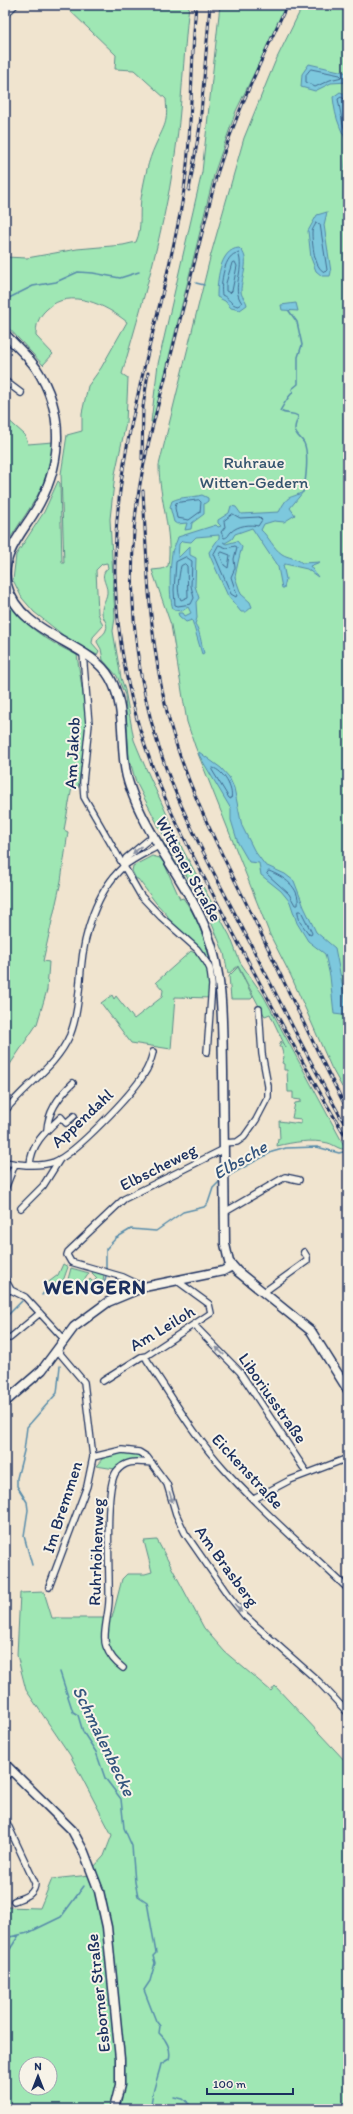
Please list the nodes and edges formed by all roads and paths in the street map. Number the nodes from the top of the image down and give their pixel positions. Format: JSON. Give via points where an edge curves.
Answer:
{"nodes":[{"id":1,"x":15,"y":5,"type":"edge"},
{"id":2,"x":5,"y":15,"type":"edge"},
{"id":3,"x":5,"y":334,"type":"edge"},
{"id":4,"x":5,"y":381,"type":"edge"},
{"id":5,"x":21,"y":393,"type":"dead end"},
{"id":6,"x":7,"y":553,"type":"edge"},
{"id":7,"x":83,"y":654,"type":"junction"},
{"id":8,"x":154,"y":835,"type":"junction"},
{"id":9,"x":160,"y":845,"type":"junction"},
{"id":10,"x":124,"y":866,"type":"junction"},
{"id":11,"x":258,"y":1009,"type":"dead end"},
{"id":12,"x":153,"y":1052,"type":"dead end"},
{"id":13,"x":207,"y":1052,"type":"dead end"},
{"id":14,"x":73,"y":1084,"type":"dead end"},
{"id":15,"x":5,"y":1111,"type":"edge"},
{"id":16,"x":74,"y":1116,"type":"dead end"},
{"id":17,"x":47,"y":1130,"type":"junction"},
{"id":18,"x":223,"y":1146,"type":"junction"},
{"id":19,"x":60,"y":1159,"type":"junction"},
{"id":20,"x":5,"y":1162,"type":"edge"},
{"id":21,"x":14,"y":1164,"type":"junction"},
{"id":22,"x":30,"y":1165,"type":"junction"},
{"id":23,"x":299,"y":1180,"type":"dead end"},
{"id":24,"x":5,"y":1189,"type":"edge"},
{"id":25,"x":21,"y":1208,"type":"dead end"},
{"id":26,"x":225,"y":1212,"type":"junction"},
{"id":27,"x":304,"y":1252,"type":"dead end"},
{"id":28,"x":232,"y":1266,"type":"junction"},
{"id":29,"x":5,"y":1279,"type":"edge"},
{"id":30,"x":176,"y":1280,"type":"junction"},
{"id":31,"x":144,"y":1287,"type":"junction"},
{"id":32,"x":8,"y":1291,"type":"edge"},
{"id":33,"x":264,"y":1292,"type":"junction"},
{"id":34,"x":40,"y":1313,"type":"junction"},
{"id":35,"x":194,"y":1325,"type":"junction"},
{"id":36,"x":10,"y":1338,"type":"dead end"},
{"id":37,"x":64,"y":1339,"type":"junction"},
{"id":38,"x":57,"y":1350,"type":"junction"},
{"id":39,"x":146,"y":1356,"type":"junction"},
{"id":40,"x":103,"y":1381,"type":"dead end"},
{"id":41,"x":348,"y":1390,"type":"edge"},
{"id":42,"x":5,"y":1402,"type":"edge"},
{"id":43,"x":93,"y":1457,"type":"junction"},
{"id":44,"x":348,"y":1458,"type":"edge"},
{"id":45,"x":152,"y":1463,"type":"junction"},
{"id":46,"x":307,"y":1473,"type":"junction"},
{"id":47,"x":254,"y":1499,"type":"junction"},
{"id":48,"x":49,"y":1587,"type":"dead end"},
{"id":49,"x":348,"y":1589,"type":"edge"},
{"id":50,"x":123,"y":1668,"type":"dead end"},
{"id":51,"x":348,"y":1713,"type":"edge"},
{"id":52,"x":5,"y":1764,"type":"edge"},
{"id":53,"x":11,"y":1771,"type":"junction"},
{"id":54,"x":5,"y":1778,"type":"edge"},
{"id":55,"x":5,"y":1819,"type":"edge"},
{"id":56,"x":14,"y":1901,"type":"dead end"},
{"id":57,"x":114,"y":2109,"type":"edge"}],
"edges":[{"from":1,"to":2,"type":"street"},
{"from":3,"to":6,"type":"main road","via":[[34,366],[46,385],[55,412],[58,433],[57,457],[50,481]]},
{"from":4,"to":5,"type":"street"},
{"from":6,"to":7,"type":"main road","name":"Wittener Straße","via":[[7,586],[15,603],[46,631]]},
{"from":7,"to":8,"type":"main road","name":"Wittener Straße","via":[[103,669],[116,692],[126,777]]},
{"from":7,"to":10,"type":"street","name":"Am Jakob","via":[[89,724],[83,782],[84,797]]},
{"from":8,"to":9,"type":"main road","name":"Wittener Straße"},
{"from":8,"to":10,"type":"street","one_way":true,"via":[[126,858]]},
{"from":9,"to":10,"type":"street"},
{"from":9,"to":18,"type":"main road","name":"Wittener Straße","via":[[197,909],[213,950],[221,1002]]},
{"from":10,"to":13,"type":"street","name":"Am Jakob","via":[[149,906],[197,949],[210,969],[211,998]]},
{"from":10,"to":15,"type":"street","via":[[101,895],[90,924],[82,957],[75,1019],[69,1037],[53,1063],[21,1091]]},
{"from":11,"to":18,"type":"street","via":[[268,1097],[244,1137]]},
{"from":12,"to":19,"type":"street","name":"Appendahl","via":[[146,1070],[130,1093],[99,1126]]},
{"from":14,"to":17,"type":"street","via":[[62,1094],[51,1111]]},
{"from":16,"to":17,"type":"street","via":[[66,1123],[61,1117]]},
{"from":17,"to":22,"type":"street","via":[[35,1146]]},
{"from":18,"to":26,"type":"main road","name":"Wittener Straße"},
{"from":18,"to":31,"type":"street","name":"Elbscheweg","via":[[124,1199],[68,1252],[71,1262]]},
{"from":19,"to":22,"type":"street","name":"Appendahl","via":[[47,1164]]},
{"from":19,"to":25,"type":"street","via":[[43,1186]]},
{"from":20,"to":21,"type":"street","name":"Appendahl"},
{"from":21,"to":22,"type":"street","name":"Appendahl"},
{"from":21,"to":24,"type":"street"},
{"from":23,"to":26,"type":"street","via":[[285,1177]]},
{"from":26,"to":28,"type":"main road","name":"Wittener Straße","via":[[225,1250]]},
{"from":27,"to":33,"type":"street","via":[[307,1260]]},
{"from":28,"to":30,"type":"main road","via":[[223,1272]]},
{"from":28,"to":33,"type":"main road"},
{"from":29,"to":32,"type":"street"},
{"from":30,"to":31,"type":"main road"},
{"from":30,"to":35,"type":"street","name":"Am Leiloh","via":[[211,1306],[211,1313]]},
{"from":31,"to":37,"type":"main road","via":[[108,1302],[74,1327]]},
{"from":32,"to":34,"type":"street","via":[[21,1294]]},
{"from":33,"to":41,"type":"main road","via":[[310,1331]]},
{"from":34,"to":36,"type":"street"},
{"from":34,"to":37,"type":"street"},
{"from":35,"to":39,"type":"street","name":"Am Leiloh"},
{"from":46,"to":35,"type":"street","name":"Liboriusstraße","one_way":true,"via":[[240,1372]]},
{"from":37,"to":38,"type":"main road"},
{"from":38,"to":42,"type":"main road","via":[[35,1377]]},
{"from":38,"to":43,"type":"street","name":"Im Bremmen","via":[[84,1382]]},
{"from":39,"to":40,"type":"street","name":"Am Leiloh","via":[[141,1356]]},
{"from":39,"to":47,"type":"street","name":"Eickenstraße","via":[[200,1440]]},
{"from":43,"to":45,"type":"street","name":"Am Brasberg","via":[[128,1450],[144,1454]]},
{"from":43,"to":48,"type":"street","name":"Im Bremmen","via":[[87,1486]]},
{"from":44,"to":46,"type":"street"},
{"from":45,"to":50,"type":"street","name":"Ruhrhöhenweg","via":[[129,1462],[120,1468],[114,1476],[109,1504],[110,1583],[106,1641],[111,1654]]},
{"from":45,"to":51,"type":"street","name":"Am Brasberg","one_way":true,"via":[[167,1484],[183,1529],[232,1600],[254,1625],[318,1681]]},
{"from":46,"to":47,"type":"street"},
{"from":47,"to":49,"type":"street","name":"Eickenstraße"},
{"from":52,"to":53,"type":"main road","name":"Esborner Straße"},
{"from":53,"to":54,"type":"street"},
{"from":53,"to":57,"type":"main road","name":"Esborner Straße","via":[[72,1830],[93,1875],[105,1917],[120,2059],[120,2085]]},
{"from":55,"to":56,"type":"street","via":[[35,1883],[31,1894]]}]}
